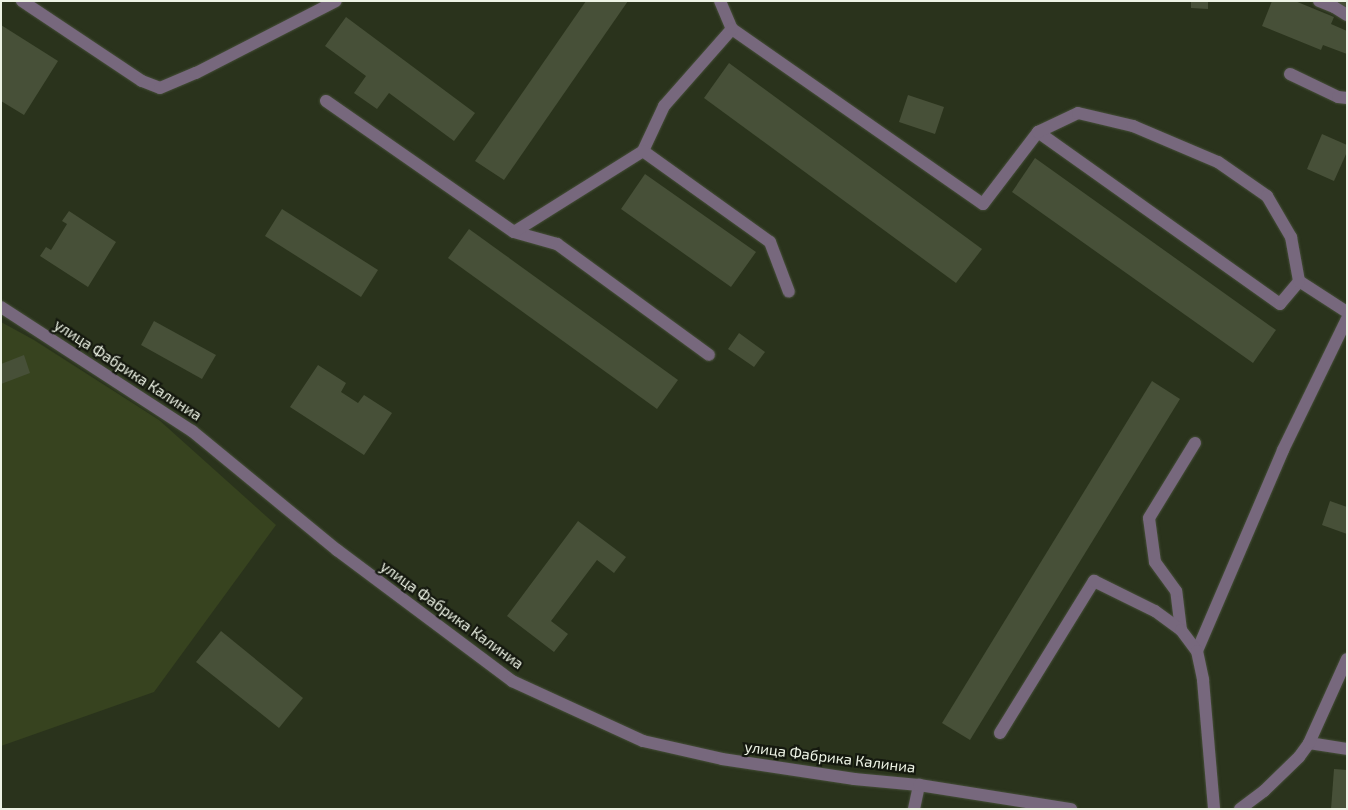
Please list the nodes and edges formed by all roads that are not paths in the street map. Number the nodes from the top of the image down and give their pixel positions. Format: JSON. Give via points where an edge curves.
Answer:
{"nodes":[{"id":1,"x":22,"y":1,"type":"edge"},
{"id":2,"x":336,"y":1,"type":"edge"},
{"id":3,"x":720,"y":1,"type":"edge"},
{"id":4,"x":1319,"y":1,"type":"edge"},
{"id":5,"x":1347,"y":15,"type":"edge"},
{"id":6,"x":732,"y":30,"type":"junction"},
{"id":7,"x":1290,"y":74,"type":"dead end"},
{"id":8,"x":1347,"y":98,"type":"edge"},
{"id":9,"x":326,"y":101,"type":"dead end"},
{"id":10,"x":1038,"y":132,"type":"junction"},
{"id":11,"x":643,"y":151,"type":"junction"},
{"id":12,"x":514,"y":232,"type":"junction"},
{"id":13,"x":1300,"y":281,"type":"junction"},
{"id":14,"x":790,"y":292,"type":"dead end"},
{"id":15,"x":1,"y":308,"type":"edge"},
{"id":16,"x":1347,"y":312,"type":"edge"},
{"id":17,"x":1347,"y":319,"type":"edge"},
{"id":18,"x":709,"y":355,"type":"dead end"},
{"id":19,"x":1195,"y":444,"type":"dead end"},
{"id":20,"x":1181,"y":630,"type":"junction"},
{"id":21,"x":1197,"y":651,"type":"junction"},
{"id":22,"x":1347,"y":659,"type":"edge"},
{"id":23,"x":1000,"y":733,"type":"dead end"},
{"id":24,"x":1309,"y":743,"type":"junction"},
{"id":25,"x":1347,"y":749,"type":"edge"},
{"id":26,"x":919,"y":785,"type":"junction"},
{"id":27,"x":914,"y":809,"type":"edge"},
{"id":28,"x":1072,"y":809,"type":"edge"},
{"id":29,"x":1214,"y":809,"type":"edge"},
{"id":30,"x":1240,"y":809,"type":"edge"}],
"edges":[{"from":1,"to":2,"type":"street","via":[[142,82],[160,88],[196,73]]},
{"from":3,"to":6,"type":"street"},
{"from":4,"to":5,"type":"street"},
{"from":6,"to":10,"type":"street","via":[[983,204]]},
{"from":6,"to":11,"type":"street","via":[[664,106]]},
{"from":7,"to":8,"type":"street","via":[[1338,97]]},
{"from":9,"to":12,"type":"street"},
{"from":10,"to":13,"type":"street","via":[[1280,304]]},
{"from":10,"to":13,"type":"street","via":[[1078,113],[1133,126],[1218,162],[1267,196],[1291,237]]},
{"from":11,"to":12,"type":"street"},
{"from":11,"to":14,"type":"street","via":[[770,242]]},
{"from":12,"to":18,"type":"street","via":[[557,244]]},
{"from":13,"to":16,"type":"street"},
{"from":15,"to":26,"type":"street","name":"улица Фабрика Калиниа","via":[[192,431],[337,550],[512,681],[643,741],[722,759],[854,779]]},
{"from":17,"to":21,"type":"street","via":[[1283,450]]},
{"from":19,"to":20,"type":"street","via":[[1149,518],[1155,562],[1176,592]]},
{"from":20,"to":21,"type":"street"},
{"from":20,"to":23,"type":"street","via":[[1155,612],[1094,581]]},
{"from":21,"to":29,"type":"street","via":[[1203,680]]},
{"from":22,"to":24,"type":"street"},
{"from":24,"to":25,"type":"street"},
{"from":24,"to":30,"type":"street","via":[[1264,791]]},
{"from":26,"to":27,"type":"street"},
{"from":26,"to":28,"type":"street","name":"улица Фабрика Калиниа"}]}
